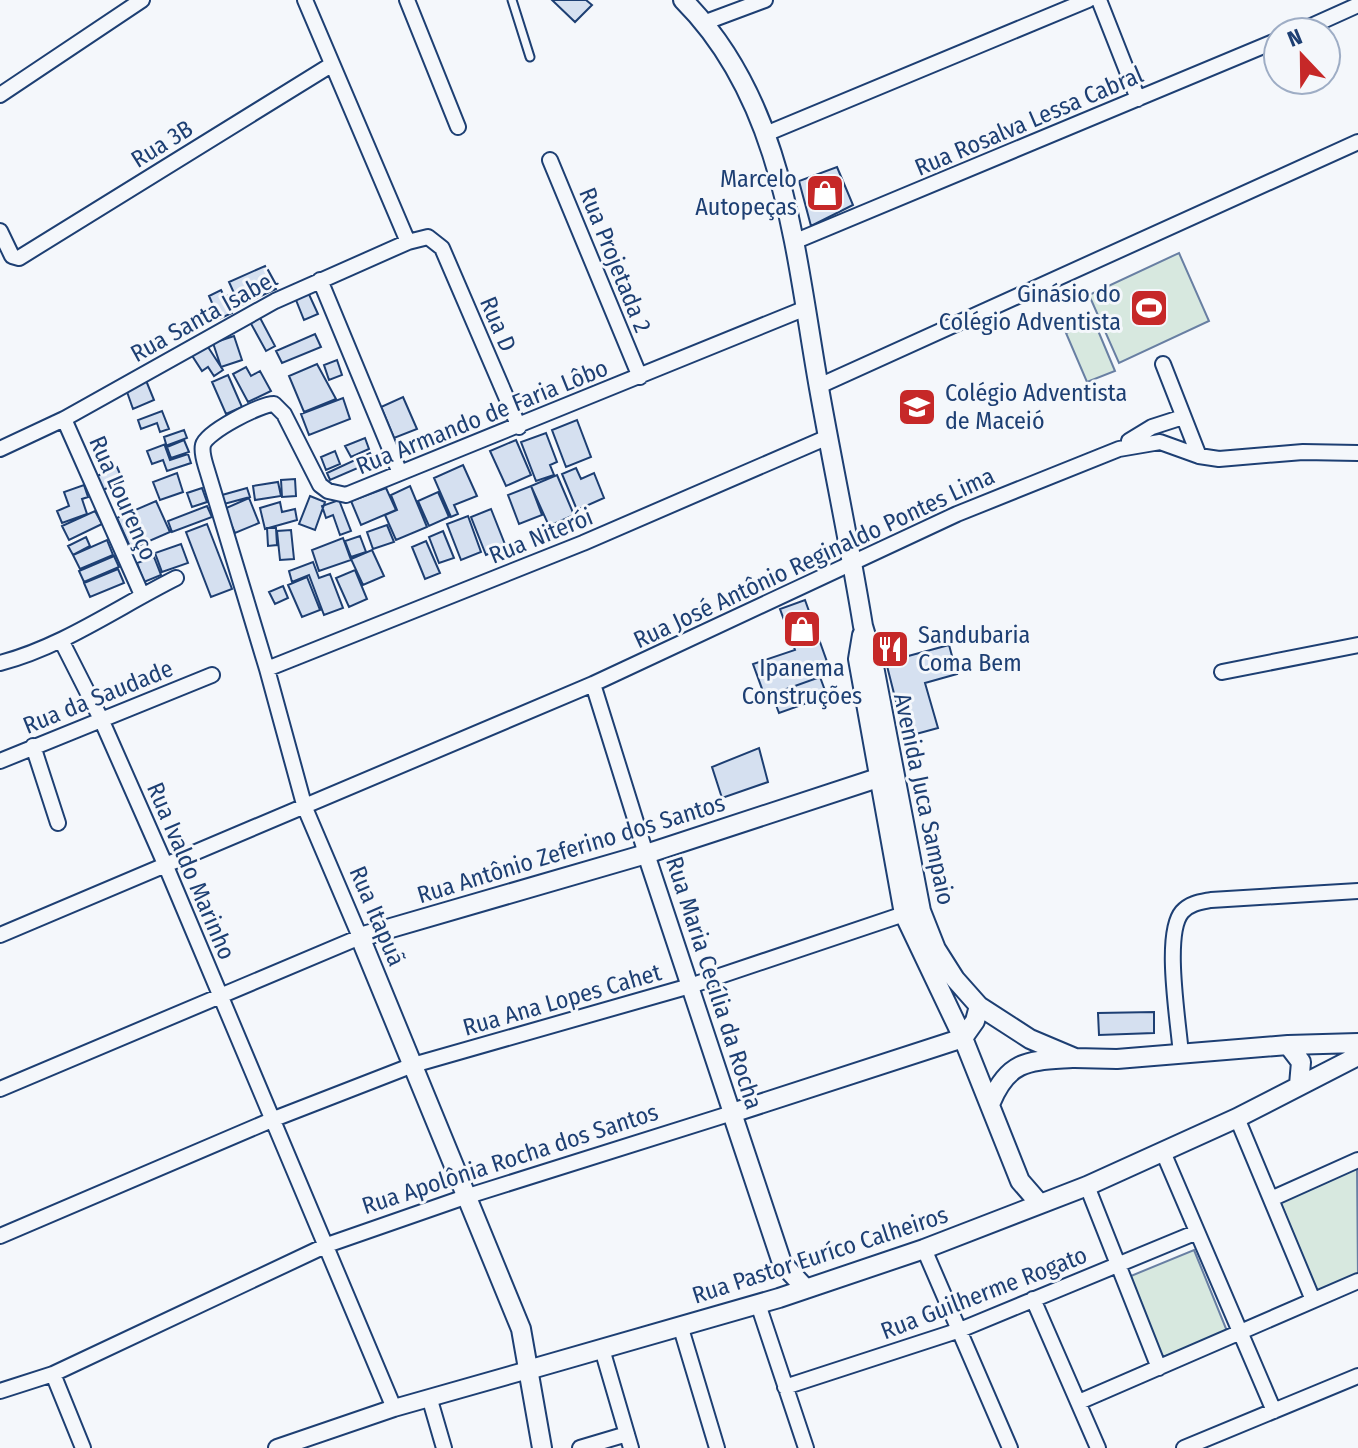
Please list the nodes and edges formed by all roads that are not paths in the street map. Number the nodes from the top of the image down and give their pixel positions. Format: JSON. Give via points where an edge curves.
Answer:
{"nodes":[{"id":1,"x":142,"y":0,"type":"edge"},
{"id":2,"x":305,"y":0,"type":"edge"},
{"id":3,"x":407,"y":0,"type":"edge"},
{"id":4,"x":512,"y":0,"type":"edge"},
{"id":5,"x":683,"y":0,"type":"edge"},
{"id":6,"x":765,"y":0,"type":"edge"},
{"id":7,"x":1088,"y":0,"type":"edge"},
{"id":8,"x":1099,"y":0,"type":"edge"},
{"id":9,"x":1358,"y":5,"type":"edge"},
{"id":10,"x":1334,"y":16,"type":"edge"},
{"id":11,"x":706,"y":22,"type":"junction"},
{"id":12,"x":1262,"y":47,"type":"edge"},
{"id":13,"x":530,"y":57,"type":"dead end"},
{"id":14,"x":331,"y":65,"type":"junction"},
{"id":15,"x":0,"y":95,"type":"edge"},
{"id":16,"x":1138,"y":99,"type":"junction"},
{"id":17,"x":458,"y":127,"type":"dead end"},
{"id":18,"x":768,"y":133,"type":"junction"},
{"id":19,"x":1358,"y":142,"type":"edge"},
{"id":20,"x":550,"y":160,"type":"dead end"},
{"id":21,"x":0,"y":231,"type":"edge"},
{"id":22,"x":435,"y":239,"type":"joint"},
{"id":23,"x":796,"y":241,"type":"junction"},
{"id":24,"x":408,"y":242,"type":"junction"},
{"id":25,"x":320,"y":280,"type":"junction"},
{"id":26,"x":806,"y":308,"type":"junction"},
{"id":27,"x":1163,"y":364,"type":"dead end"},
{"id":28,"x":640,"y":377,"type":"junction"},
{"id":29,"x":819,"y":386,"type":"junction"},
{"id":30,"x":1183,"y":417,"type":"junction"},
{"id":31,"x":64,"y":419,"type":"junction"},
{"id":32,"x":519,"y":427,"type":"junction"},
{"id":33,"x":828,"y":437,"type":"junction"},
{"id":34,"x":0,"y":449,"type":"edge"},
{"id":35,"x":1119,"y":449,"type":"junction"},
{"id":36,"x":1358,"y":453,"type":"edge"},
{"id":37,"x":1199,"y":456,"type":"junction"},
{"id":38,"x":207,"y":470,"type":"joint"},
{"id":39,"x":400,"y":473,"type":"junction"},
{"id":40,"x":852,"y":562,"type":"junction"},
{"id":41,"x":176,"y":578,"type":"dead end"},
{"id":42,"x":142,"y":595,"type":"junction"},
{"id":43,"x":62,"y":642,"type":"junction"},
{"id":44,"x":1358,"y":645,"type":"edge"},
{"id":45,"x":0,"y":663,"type":"edge"},
{"id":46,"x":267,"y":669,"type":"junction"},
{"id":47,"x":1222,"y":672,"type":"dead end"},
{"id":48,"x":212,"y":675,"type":"dead end"},
{"id":49,"x":593,"y":684,"type":"junction"},
{"id":50,"x":101,"y":719,"type":"junction"},
{"id":51,"x":33,"y":746,"type":"junction"},
{"id":52,"x":0,"y":761,"type":"edge"},
{"id":53,"x":885,"y":775,"type":"junction"},
{"id":54,"x":305,"y":808,"type":"junction"},
{"id":55,"x":58,"y":823,"type":"dead end"},
{"id":56,"x":646,"y":854,"type":"junction"},
{"id":57,"x":165,"y":864,"type":"junction"},
{"id":58,"x":1358,"y":891,"type":"edge"},
{"id":59,"x":904,"y":914,"type":"junction"},
{"id":60,"x":0,"y":935,"type":"edge"},
{"id":61,"x":360,"y":937,"type":"junction"},
{"id":62,"x":690,"y":986,"type":"junction"},
{"id":63,"x":220,"y":994,"type":"junction"},
{"id":64,"x":979,"y":1006,"type":"junction"},
{"id":65,"x":963,"y":1038,"type":"junction"},
{"id":66,"x":1358,"y":1043,"type":"edge"},
{"id":67,"x":1288,"y":1045,"type":"junction"},
{"id":68,"x":1181,"y":1055,"type":"junction"},
{"id":69,"x":1358,"y":1056,"type":"edge"},
{"id":70,"x":1075,"y":1058,"type":"junction"},
{"id":71,"x":413,"y":1065,"type":"junction"},
{"id":72,"x":1299,"y":1085,"type":"junction"},
{"id":73,"x":0,"y":1089,"type":"edge"},
{"id":74,"x":991,"y":1102,"type":"junction"},
{"id":75,"x":732,"y":1113,"type":"junction"},
{"id":76,"x":1237,"y":1118,"type":"junction"},
{"id":77,"x":274,"y":1119,"type":"junction"},
{"id":78,"x":1163,"y":1152,"type":"junction"},
{"id":79,"x":1358,"y":1160,"type":"edge"},
{"id":80,"x":1020,"y":1181,"type":"junction"},
{"id":81,"x":1087,"y":1186,"type":"junction"},
{"id":82,"x":465,"y":1197,"type":"junction"},
{"id":83,"x":1271,"y":1199,"type":"junction"},
{"id":84,"x":1040,"y":1204,"type":"junction"},
{"id":85,"x":1018,"y":1212,"type":"junction"},
{"id":86,"x":1197,"y":1232,"type":"junction"},
{"id":87,"x":0,"y":1236,"type":"edge"},
{"id":88,"x":327,"y":1245,"type":"junction"},
{"id":89,"x":924,"y":1249,"type":"junction"},
{"id":90,"x":782,"y":1263,"type":"junction"},
{"id":91,"x":1119,"y":1265,"type":"junction"},
{"id":92,"x":1358,"y":1281,"type":"edge"},
{"id":93,"x":806,"y":1289,"type":"junction"},
{"id":94,"x":779,"y":1298,"type":"junction"},
{"id":95,"x":1033,"y":1299,"type":"junction"},
{"id":96,"x":1313,"y":1300,"type":"junction"},
{"id":97,"x":758,"y":1304,"type":"junction"},
{"id":98,"x":680,"y":1325,"type":"junction"},
{"id":99,"x":960,"y":1330,"type":"junction"},
{"id":100,"x":1240,"y":1332,"type":"junction"},
{"id":101,"x":602,"y":1349,"type":"junction"},
{"id":102,"x":1159,"y":1368,"type":"junction"},
{"id":103,"x":528,"y":1370,"type":"junction"},
{"id":104,"x":53,"y":1374,"type":"junction"},
{"id":105,"x":1358,"y":1376,"type":"edge"},
{"id":106,"x":785,"y":1387,"type":"junction"},
{"id":107,"x":0,"y":1391,"type":"edge"},
{"id":108,"x":430,"y":1400,"type":"junction"},
{"id":109,"x":1079,"y":1402,"type":"junction"},
{"id":110,"x":394,"y":1408,"type":"junction"},
{"id":111,"x":1274,"y":1411,"type":"junction"},
{"id":112,"x":629,"y":1441,"type":"edge"},
{"id":113,"x":83,"y":1448,"type":"edge"},
{"id":114,"x":277,"y":1448,"type":"edge"},
{"id":115,"x":444,"y":1448,"type":"edge"},
{"id":116,"x":542,"y":1448,"type":"edge"},
{"id":117,"x":580,"y":1448,"type":"edge"},
{"id":118,"x":717,"y":1448,"type":"edge"},
{"id":119,"x":806,"y":1448,"type":"edge"},
{"id":120,"x":1010,"y":1448,"type":"edge"},
{"id":121,"x":1098,"y":1448,"type":"edge"},
{"id":122,"x":1184,"y":1448,"type":"edge"}],
"edges":[{"from":1,"to":15,"type":"street"},
{"from":2,"to":14,"type":"street"},
{"from":3,"to":17,"type":"street"},
{"from":4,"to":13,"type":"lane"},
{"from":5,"to":11,"type":"main road","name":"Avenida Juca Sampaio"},
{"from":6,"to":11,"type":"street"},
{"from":7,"to":18,"type":"street"},
{"from":8,"to":16,"type":"street"},
{"from":9,"to":10,"type":"street"},
{"from":11,"to":18,"type":"main road","name":"Avenida Juca Sampaio"},
{"from":12,"to":16,"type":"street","name":"Rua Rosalva Lessa Cabral"},
{"from":14,"to":21,"type":"street","name":"Rua 3B","via":[[16,259]]},
{"from":14,"to":24,"type":"street"},
{"from":16,"to":23,"type":"street","name":"Rua Rosalva Lessa Cabral"},
{"from":18,"to":23,"type":"main road","name":"Avenida Juca Sampaio"},
{"from":19,"to":29,"type":"street"},
{"from":20,"to":28,"type":"street","name":"Rua Projetada 2"},
{"from":22,"to":24,"type":"street","name":"Rua Santa Isabel"},
{"from":22,"to":32,"type":"street","name":"Rua D"},
{"from":23,"to":26,"type":"main road","name":"Avenida Juca Sampaio"},
{"from":24,"to":25,"type":"street","name":"Rua Santa Isabel"},
{"from":25,"to":31,"type":"street","name":"Rua Santa Isabel"},
{"from":25,"to":39,"type":"street"},
{"from":26,"to":28,"type":"street","name":"Rua Armando de Faria Lôbo"},
{"from":26,"to":29,"type":"main road","name":"Avenida Juca Sampaio"},
{"from":27,"to":30,"type":"street"},
{"from":28,"to":32,"type":"street","name":"Rua Armando de Faria Lôbo"},
{"from":29,"to":33,"type":"main road","name":"Avenida Juca Sampaio"},
{"from":30,"to":35,"type":"street","via":[[1152,427]]},
{"from":30,"to":37,"type":"street"},
{"from":31,"to":34,"type":"street","name":"Rua Santa Isabel"},
{"from":31,"to":42,"type":"street","name":"Rua Lourenço"},
{"from":32,"to":39,"type":"street","name":"Rua Armando de Faria Lôbo"},
{"from":33,"to":40,"type":"main road","name":"Avenida Juca Sampaio"},
{"from":33,"to":46,"type":"street","name":"Rua Niterói","via":[[583,543]]},
{"from":35,"to":37,"type":"street","name":"Rua José Antônio Reginaldo Pontes Lima","via":[[1160,442]]},
{"from":35,"to":40,"type":"street","name":"Rua José Antônio Reginaldo Pontes Lima"},
{"from":36,"to":37,"type":"street","name":"Rua José Antônio Reginaldo Pontes Lima"},
{"from":38,"to":39,"type":"street","name":"Rua Armando de Faria Lôbo","via":[[202,447],[206,438],[271,404],[284,414],[312,474],[328,491],[346,495]]},
{"from":38,"to":46,"type":"street","name":"Rua Itapuã"},
{"from":40,"to":49,"type":"street","name":"Rua José Antônio Reginaldo Pontes Lima"},
{"from":40,"to":53,"type":"main road","name":"Avenida Juca Sampaio","via":[[872,656]]},
{"from":41,"to":42,"type":"street"},
{"from":42,"to":43,"type":"street"},
{"from":43,"to":45,"type":"street"},
{"from":43,"to":50,"type":"street","name":"Rua Ivaldo Marinho"},
{"from":44,"to":47,"type":"street"},
{"from":46,"to":54,"type":"street","name":"Rua Itapuã"},
{"from":48,"to":50,"type":"street","name":"Rua da Saudade"},
{"from":49,"to":54,"type":"street","name":"Rua José Antônio Reginaldo Pontes Lima"},
{"from":49,"to":56,"type":"street","name":"Rua Maria Cecília da Rocha"},
{"from":50,"to":51,"type":"street","name":"Rua da Saudade"},
{"from":50,"to":57,"type":"street","name":"Rua Ivaldo Marinho"},
{"from":51,"to":52,"type":"street","name":"Rua da Saudade"},
{"from":51,"to":55,"type":"street"},
{"from":53,"to":56,"type":"main road","name":"Rua Antônio Zeferino dos Santos"},
{"from":53,"to":59,"type":"main road","name":"Avenida Juca Sampaio"},
{"from":53,"to":64,"type":"main road","name":"Avenida Juca Sampaio","via":[[921,911],[942,959]]},
{"from":54,"to":57,"type":"street","name":"Rua José Antônio Reginaldo Pontes Lima"},
{"from":54,"to":61,"type":"street","name":"Rua Itapuã"},
{"from":56,"to":61,"type":"main road","name":"Rua Antônio Zeferino dos Santos"},
{"from":56,"to":62,"type":"street","name":"Rua Maria Cecília da Rocha"},
{"from":57,"to":60,"type":"street","name":"Rua José Antônio Reginaldo Pontes Lima"},
{"from":57,"to":63,"type":"street","name":"Rua Ivaldo Marinho"},
{"from":58,"to":68,"type":"street","via":[[1233,898],[1188,907],[1175,926],[1173,946]]},
{"from":59,"to":62,"type":"street","name":"Rua Ana Lopes Cahet"},
{"from":59,"to":65,"type":"main road","name":"Avenida Juca Sampaio"},
{"from":61,"to":63,"type":"street","name":"Rua Antônio Zeferino dos Santos"},
{"from":61,"to":71,"type":"main road","name":"Rua Itapuã"},
{"from":62,"to":71,"type":"street","name":"Rua Ana Lopes Cahet"},
{"from":62,"to":75,"type":"street","name":"Rua Maria Cecília da Rocha"},
{"from":63,"to":73,"type":"street","name":"Rua Antônio Zeferino dos Santos"},
{"from":63,"to":77,"type":"street","name":"Rua Ivaldo Marinho"},
{"from":64,"to":65,"type":"main road"},
{"from":64,"to":70,"type":"main road","name":"Avenida Juca Sampaio","via":[[1030,1039]]},
{"from":65,"to":74,"type":"main road","name":"Avenida Juca Sampaio"},
{"from":65,"to":75,"type":"main road","name":"Rua Apolônia Rocha dos Santos"},
{"from":66,"to":67,"type":"main road","name":"Avenida Juca Sampaio"},
{"from":67,"to":68,"type":"main road","name":"Avenida Juca Sampaio"},
{"from":67,"to":72,"type":"main road","via":[[1301,1062]]},
{"from":68,"to":70,"type":"main road","name":"Avenida Juca Sampaio"},
{"from":69,"to":72,"type":"main road","name":"Rua Pastor Euríco Calheiros"},
{"from":70,"to":74,"type":"main road","via":[[1018,1066],[999,1081]]},
{"from":71,"to":77,"type":"street"},
{"from":71,"to":82,"type":"main road","name":"Rua Itapuã"},
{"from":72,"to":76,"type":"main road","name":"Rua Pastor Euríco Calheiros"},
{"from":74,"to":80,"type":"main road","name":"Avenida Juca Sampaio"},
{"from":75,"to":82,"type":"street","name":"Rua Apolônia Rocha dos Santos"},
{"from":75,"to":90,"type":"main road","name":"Rua Maria Cecília da Rocha"},
{"from":76,"to":78,"type":"main road","name":"Rua Pastor Euríco Calheiros"},
{"from":76,"to":83,"type":"street"},
{"from":77,"to":87,"type":"street"},
{"from":77,"to":88,"type":"street","name":"Rua Ivaldo Marinho"},
{"from":78,"to":81,"type":"main road","name":"Rua Pastor Euríco Calheiros"},
{"from":78,"to":86,"type":"street"},
{"from":79,"to":83,"type":"street"},
{"from":80,"to":84,"type":"main road","name":"Avenida Juca Sampaio"},
{"from":80,"to":85,"type":"main road"},
{"from":81,"to":84,"type":"main road","name":"Rua Pastor Euríco Calheiros"},
{"from":81,"to":91,"type":"street"},
{"from":82,"to":88,"type":"street","name":"Rua Apolônia Rocha dos Santos"},
{"from":82,"to":103,"type":"main road","name":"Rua Itapuã","via":[[521,1329]]},
{"from":83,"to":96,"type":"street"},
{"from":84,"to":85,"type":"main road","name":"Rua Pastor Euríco Calheiros"},
{"from":85,"to":89,"type":"main road","name":"Rua Pastor Euríco Calheiros"},
{"from":86,"to":91,"type":"street","name":"Rua Guilherme Rogato"},
{"from":86,"to":100,"type":"street"},
{"from":88,"to":104,"type":"street","name":"Rua Apolônia Rocha dos Santos"},
{"from":88,"to":110,"type":"street","name":"Rua Ivaldo Marinho"},
{"from":89,"to":93,"type":"main road","name":"Rua Pastor Euríco Calheiros"},
{"from":89,"to":99,"type":"street"},
{"from":90,"to":93,"type":"main road","name":"Rua Maria Cecília da Rocha"},
{"from":90,"to":94,"type":"main road"},
{"from":91,"to":95,"type":"street","name":"Rua Guilherme Rogato"},
{"from":91,"to":102,"type":"street"},
{"from":92,"to":96,"type":"street"},
{"from":93,"to":94,"type":"main road","name":"Rua Pastor Euríco Calheiros"},
{"from":94,"to":97,"type":"main road","name":"Rua Pastor Euríco Calheiros"},
{"from":95,"to":99,"type":"street","name":"Rua Guilherme Rogato"},
{"from":95,"to":109,"type":"street"},
{"from":96,"to":100,"type":"street"},
{"from":97,"to":98,"type":"main road","name":"Rua Pastor Euríco Calheiros"},
{"from":97,"to":106,"type":"street"},
{"from":98,"to":101,"type":"main road","name":"Rua Pastor Euríco Calheiros"},
{"from":98,"to":118,"type":"street"},
{"from":99,"to":106,"type":"street","name":"Rua Guilherme Rogato"},
{"from":99,"to":120,"type":"street"},
{"from":100,"to":102,"type":"street"},
{"from":100,"to":111,"type":"street"},
{"from":101,"to":103,"type":"main road","name":"Rua Pastor Euríco Calheiros"},
{"from":101,"to":112,"type":"street"},
{"from":102,"to":109,"type":"street"},
{"from":103,"to":108,"type":"street","name":"Rua Pastor Euríco Calheiros"},
{"from":103,"to":116,"type":"main road","name":"Rua Itapuã"},
{"from":104,"to":107,"type":"street","name":"Rua Apolônia Rocha dos Santos"},
{"from":104,"to":113,"type":"street"},
{"from":105,"to":111,"type":"street"},
{"from":106,"to":119,"type":"street"},
{"from":108,"to":110,"type":"street","name":"Rua Pastor Euríco Calheiros"},
{"from":108,"to":115,"type":"street"},
{"from":109,"to":121,"type":"street"},
{"from":110,"to":114,"type":"street","name":"Rua Pastor Euríco Calheiros"},
{"from":111,"to":122,"type":"street"},
{"from":112,"to":117,"type":"street"}]}
